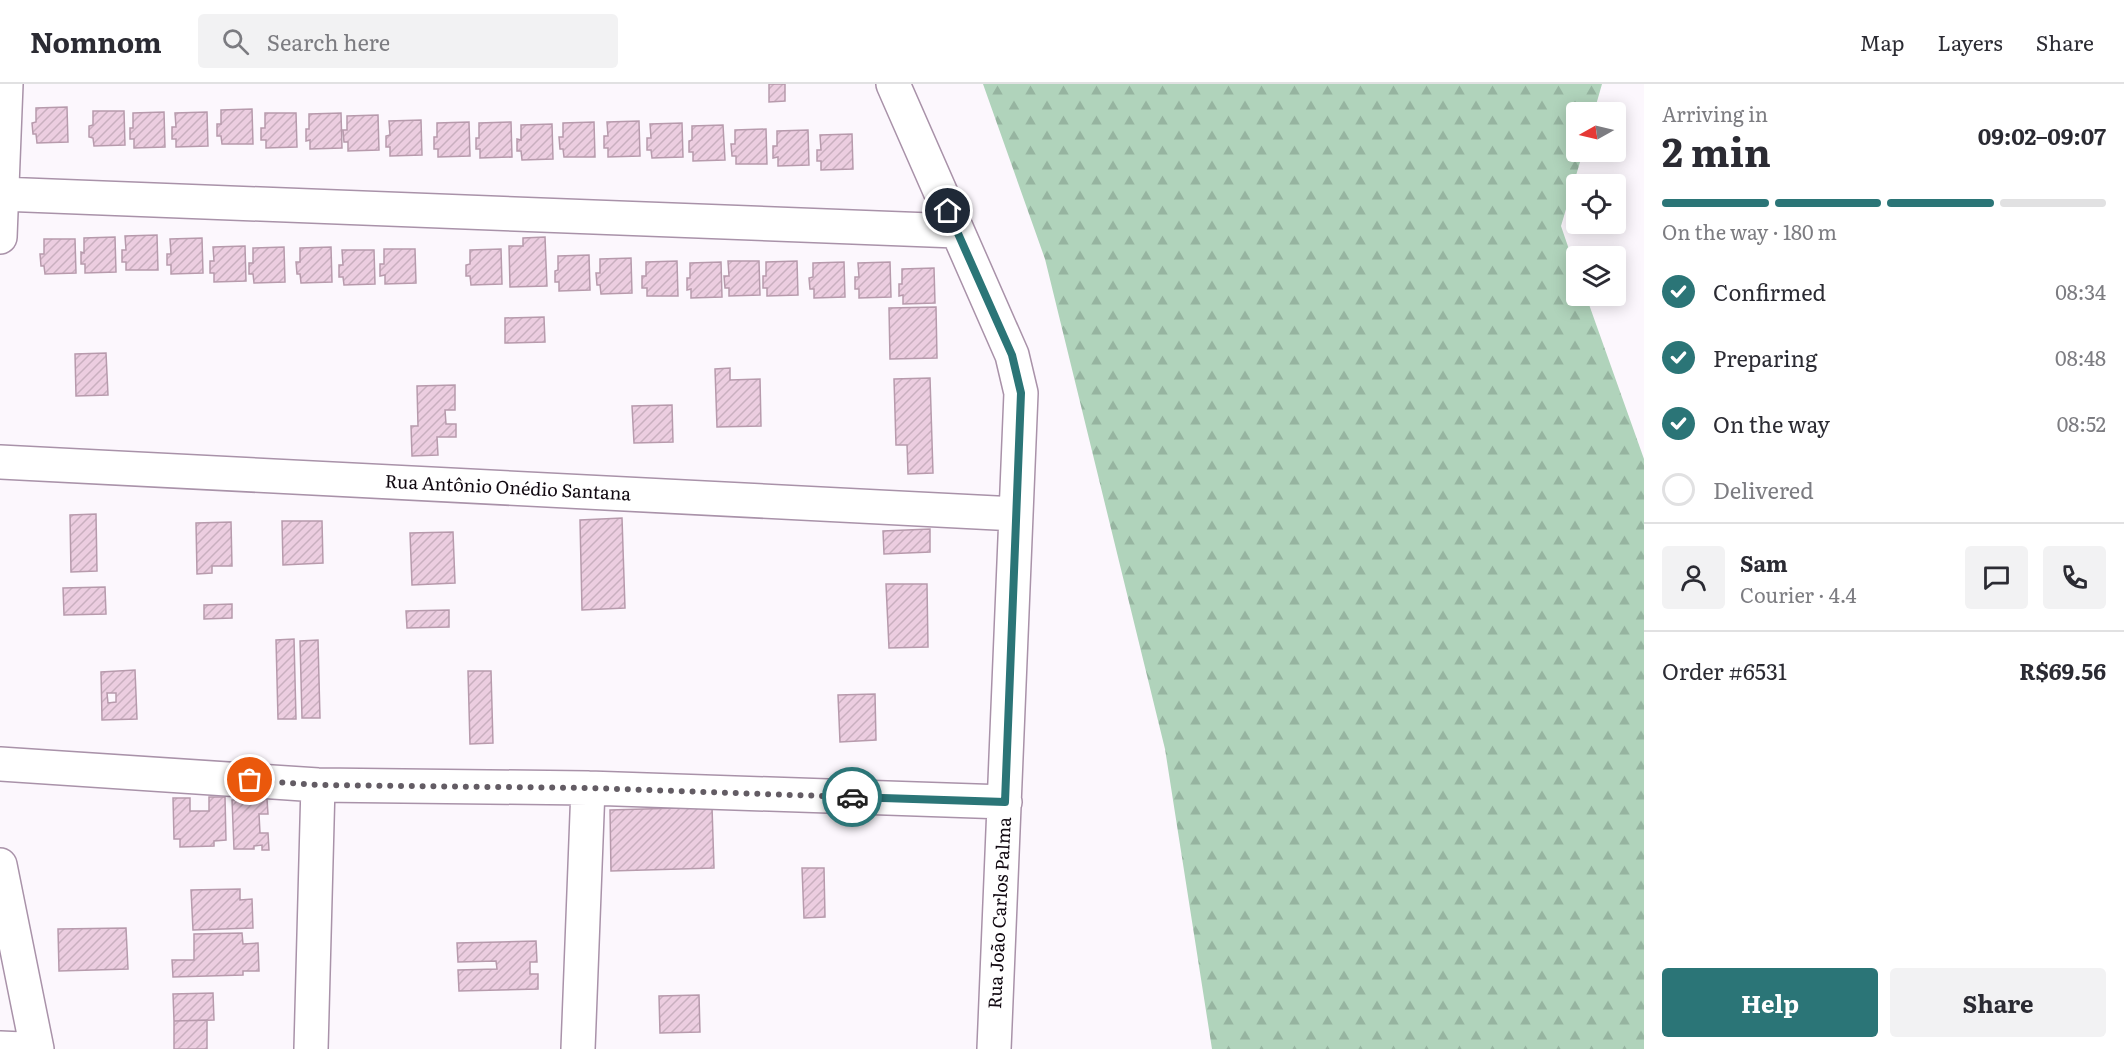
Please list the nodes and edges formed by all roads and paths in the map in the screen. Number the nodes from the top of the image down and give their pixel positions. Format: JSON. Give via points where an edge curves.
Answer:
{"nodes":[{"id":1,"x":6,"y":84,"type":"edge"},
{"id":2,"x":893,"y":84,"type":"edge"},
{"id":3,"x":1,"y":194,"type":"edge"},
{"id":4,"x":956,"y":231,"type":"junction"},
{"id":5,"x":0,"y":237,"type":"edge"},
{"id":6,"x":0,"y":462,"type":"edge"},
{"id":7,"x":1016,"y":514,"type":"junction"},
{"id":8,"x":0,"y":764,"type":"edge"},
{"id":9,"x":318,"y":785,"type":"junction"},
{"id":10,"x":588,"y":788,"type":"junction"},
{"id":11,"x":1005,"y":802,"type":"junction"},
{"id":12,"x":0,"y":865,"type":"edge"},
{"id":13,"x":0,"y":1048,"type":"edge"},
{"id":14,"x":23,"y":1049,"type":"edge"},
{"id":15,"x":37,"y":1049,"type":"edge"},
{"id":16,"x":311,"y":1049,"type":"edge"},
{"id":17,"x":578,"y":1049,"type":"edge"},
{"id":18,"x":994,"y":1049,"type":"edge"}],
"edges":[{"from":1,"to":3,"type":"street"},
{"from":2,"to":4,"type":"street","name":"Rua João Carlos Palma"},
{"from":3,"to":4,"type":"street"},
{"from":3,"to":5,"type":"street"},
{"from":4,"to":7,"type":"street","name":"Rua João Carlos Palma","via":[[1012,355],[1021,393]]},
{"from":6,"to":7,"type":"street","name":"Rua Antônio Onédio Santana"},
{"from":7,"to":11,"type":"street","name":"Rua João Carlos Palma"},
{"from":8,"to":9,"type":"street"},
{"from":9,"to":10,"type":"street"},
{"from":9,"to":16,"type":"street"},
{"from":10,"to":11,"type":"street"},
{"from":10,"to":17,"type":"street"},
{"from":11,"to":18,"type":"street","name":"Rua João Carlos Palma"},
{"from":12,"to":15,"type":"street"},
{"from":13,"to":14,"type":"street"}]}
